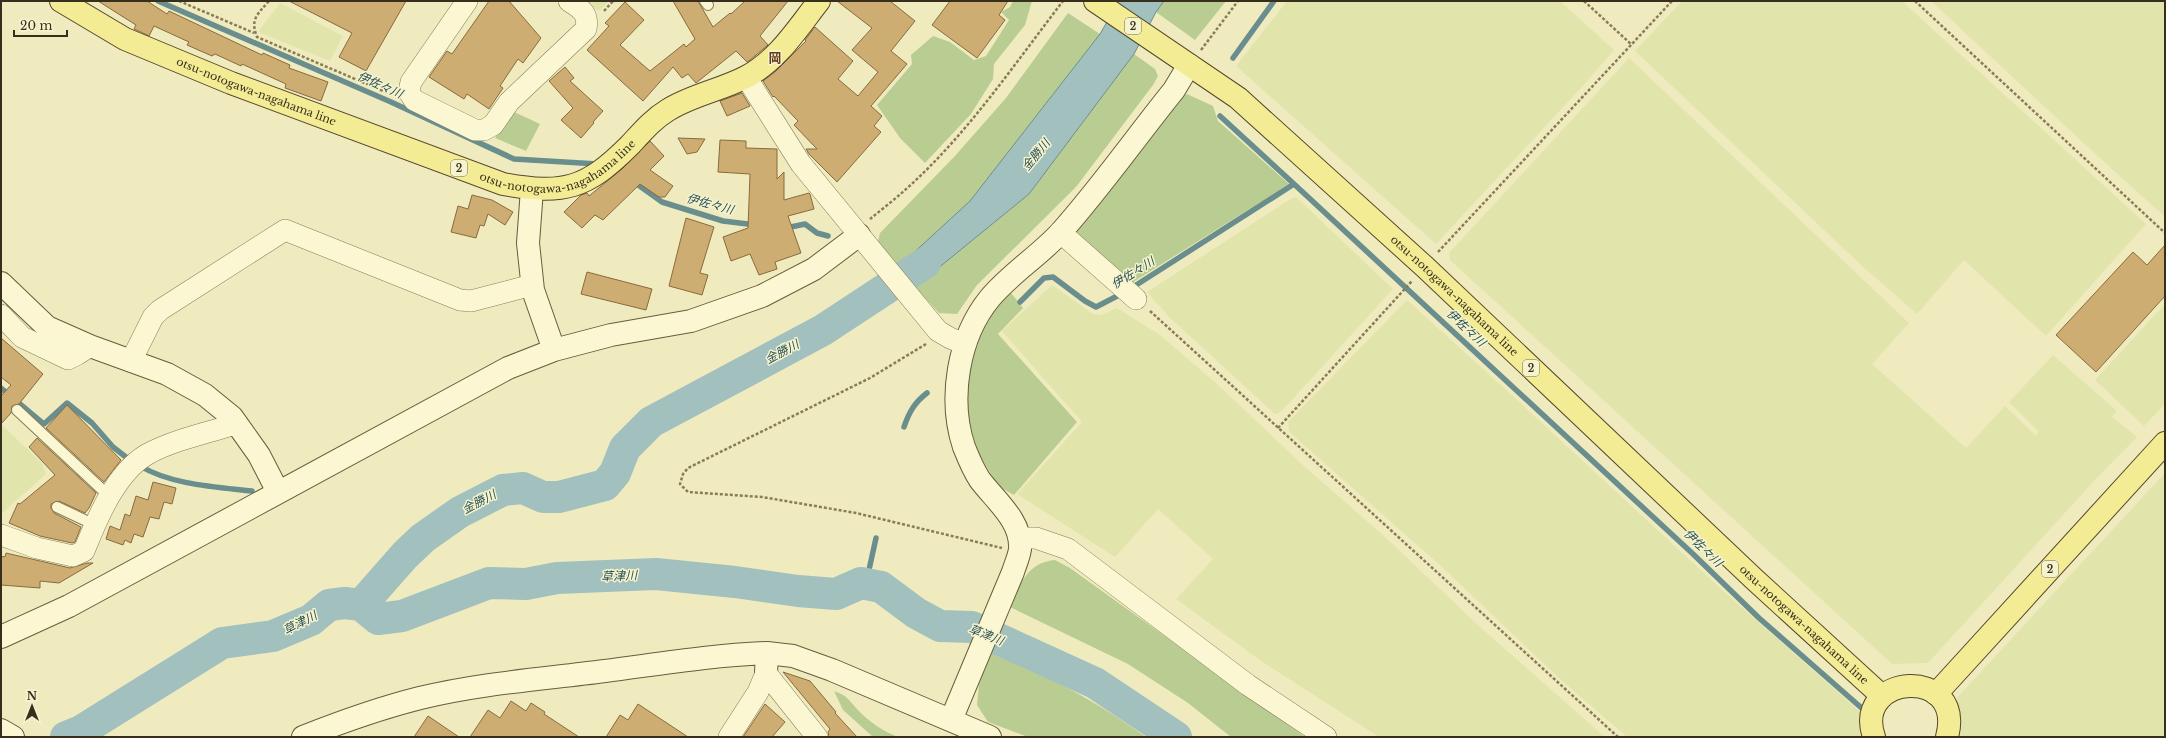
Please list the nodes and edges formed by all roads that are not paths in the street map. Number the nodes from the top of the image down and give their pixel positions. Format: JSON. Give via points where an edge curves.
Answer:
{"nodes":[{"id":1,"x":61,"y":1,"type":"edge"},
{"id":2,"x":467,"y":1,"type":"edge"},
{"id":3,"x":569,"y":1,"type":"edge"},
{"id":4,"x":819,"y":1,"type":"edge"},
{"id":5,"x":1096,"y":1,"type":"edge"},
{"id":6,"x":1190,"y":65,"type":"junction"},
{"id":7,"x":746,"y":77,"type":"junction"},
{"id":8,"x":532,"y":189,"type":"junction"},
{"id":9,"x":1060,"y":232,"type":"junction"},
{"id":10,"x":860,"y":236,"type":"junction"},
{"id":11,"x":1,"y":283,"type":"edge"},
{"id":12,"x":532,"y":285,"type":"junction"},
{"id":13,"x":1136,"y":299,"type":"road end"},
{"id":14,"x":1,"y":315,"type":"edge"},
{"id":15,"x":965,"y":344,"type":"junction"},
{"id":16,"x":90,"y":346,"type":"junction"},
{"id":17,"x":554,"y":350,"type":"junction"},
{"id":18,"x":131,"y":361,"type":"junction"},
{"id":19,"x":17,"y":410,"type":"dead end"},
{"id":20,"x":236,"y":424,"type":"junction"},
{"id":21,"x":2165,"y":443,"type":"edge"},
{"id":22,"x":278,"y":492,"type":"junction"},
{"id":23,"x":109,"y":496,"type":"junction"},
{"id":24,"x":57,"y":507,"type":"dead end"},
{"id":25,"x":95,"y":525,"type":"junction"},
{"id":26,"x":1,"y":535,"type":"edge"},
{"id":27,"x":1019,"y":544,"type":"junction"},
{"id":28,"x":1,"y":637,"type":"edge"},
{"id":29,"x":766,"y":663,"type":"junction"},
{"id":30,"x":1936,"y":694,"type":"junction"},
{"id":31,"x":1882,"y":696,"type":"junction"},
{"id":32,"x":951,"y":720,"type":"junction"},
{"id":33,"x":1,"y":730,"type":"edge"},
{"id":34,"x":13,"y":737,"type":"edge"},
{"id":35,"x":303,"y":737,"type":"edge"},
{"id":36,"x":729,"y":737,"type":"edge"},
{"id":37,"x":817,"y":737,"type":"edge"},
{"id":38,"x":990,"y":737,"type":"edge"},
{"id":39,"x":1326,"y":737,"type":"edge"},
{"id":40,"x":1874,"y":737,"type":"edge"},
{"id":41,"x":1947,"y":737,"type":"edge"}],
"edges":[{"from":1,"to":8,"type":"main road","name":"otsu-notogawa-nagahama line","number":"2","via":[[125,39],[231,83],[503,184]]},
{"from":2,"to":3,"type":"street","via":[[411,82],[409,92],[414,100],[474,130],[484,130],[493,125],[509,102],[586,29],[588,20],[585,12]]},
{"from":4,"to":7,"type":"main road","name":"otsu-notogawa-nagahama line","number":"2","via":[[781,50]]},
{"from":5,"to":6,"type":"main road","name":"otsu-notogawa-nagahama line","number":"2"},
{"from":6,"to":9,"type":"street","via":[[1174,90]]},
{"from":6,"to":31,"type":"main road","name":"otsu-notogawa-nagahama line","number":"2","via":[[1238,98],[1425,267],[1754,579]]},
{"from":7,"to":8,"type":"main road","name":"otsu-notogawa-nagahama line","number":"2","via":[[670,109],[656,118],[608,167],[590,179],[557,189]]},
{"from":7,"to":10,"type":"street","via":[[801,164]]},
{"from":8,"to":12,"type":"street","via":[[528,243]]},
{"from":9,"to":13,"type":"street"},
{"from":9,"to":15,"type":"street","via":[[991,297],[977,316]]},
{"from":10,"to":15,"type":"street","via":[[934,326],[950,338]]},
{"from":10,"to":17,"type":"street","via":[[814,269],[762,296],[692,321],[611,334]]},
{"from":11,"to":16,"type":"street","via":[[47,327]]},
{"from":12,"to":17,"type":"street"},
{"from":12,"to":18,"type":"street","via":[[471,301],[460,300],[285,230],[160,310],[152,317]]},
{"from":14,"to":16,"type":"street","via":[[22,337],[68,359]]},
{"from":15,"to":27,"type":"street","via":[[957,384],[957,410],[964,447],[980,478],[1010,516]]},
{"from":16,"to":18,"type":"street"},
{"from":17,"to":22,"type":"street","via":[[508,368]]},
{"from":18,"to":20,"type":"street","via":[[188,384],[205,395]]},
{"from":19,"to":23,"type":"lane"},
{"from":20,"to":22,"type":"street","via":[[259,455]]},
{"from":20,"to":23,"type":"street","via":[[146,456],[129,470]]},
{"from":21,"to":30,"type":"main road","number":"2"},
{"from":22,"to":28,"type":"street","via":[[69,606]]},
{"from":23,"to":25,"type":"street"},
{"from":24,"to":25,"type":"lane"},
{"from":25,"to":26,"type":"street","via":[[84,551],[73,556],[37,548]]},
{"from":27,"to":32,"type":"street","via":[[1012,572]]},
{"from":27,"to":39,"type":"street","via":[[1036,538],[1068,549],[1248,685]]},
{"from":29,"to":32,"type":"street","via":[[793,656]]},
{"from":29,"to":35,"type":"street","via":[[715,655],[475,687],[421,698],[357,716]]},
{"from":29,"to":36,"type":"street","via":[[758,692]]},
{"from":29,"to":37,"type":"street"},
{"from":30,"to":31,"type":"main road","via":[[1926,688],[1909,685],[1892,689]]},
{"from":30,"to":41,"type":"main road","via":[[1944,703],[1949,715],[1950,727]]},
{"from":31,"to":40,"type":"main road","via":[[1872,718]]},
{"from":32,"to":38,"type":"street"},
{"from":33,"to":34,"type":"street"}]}
